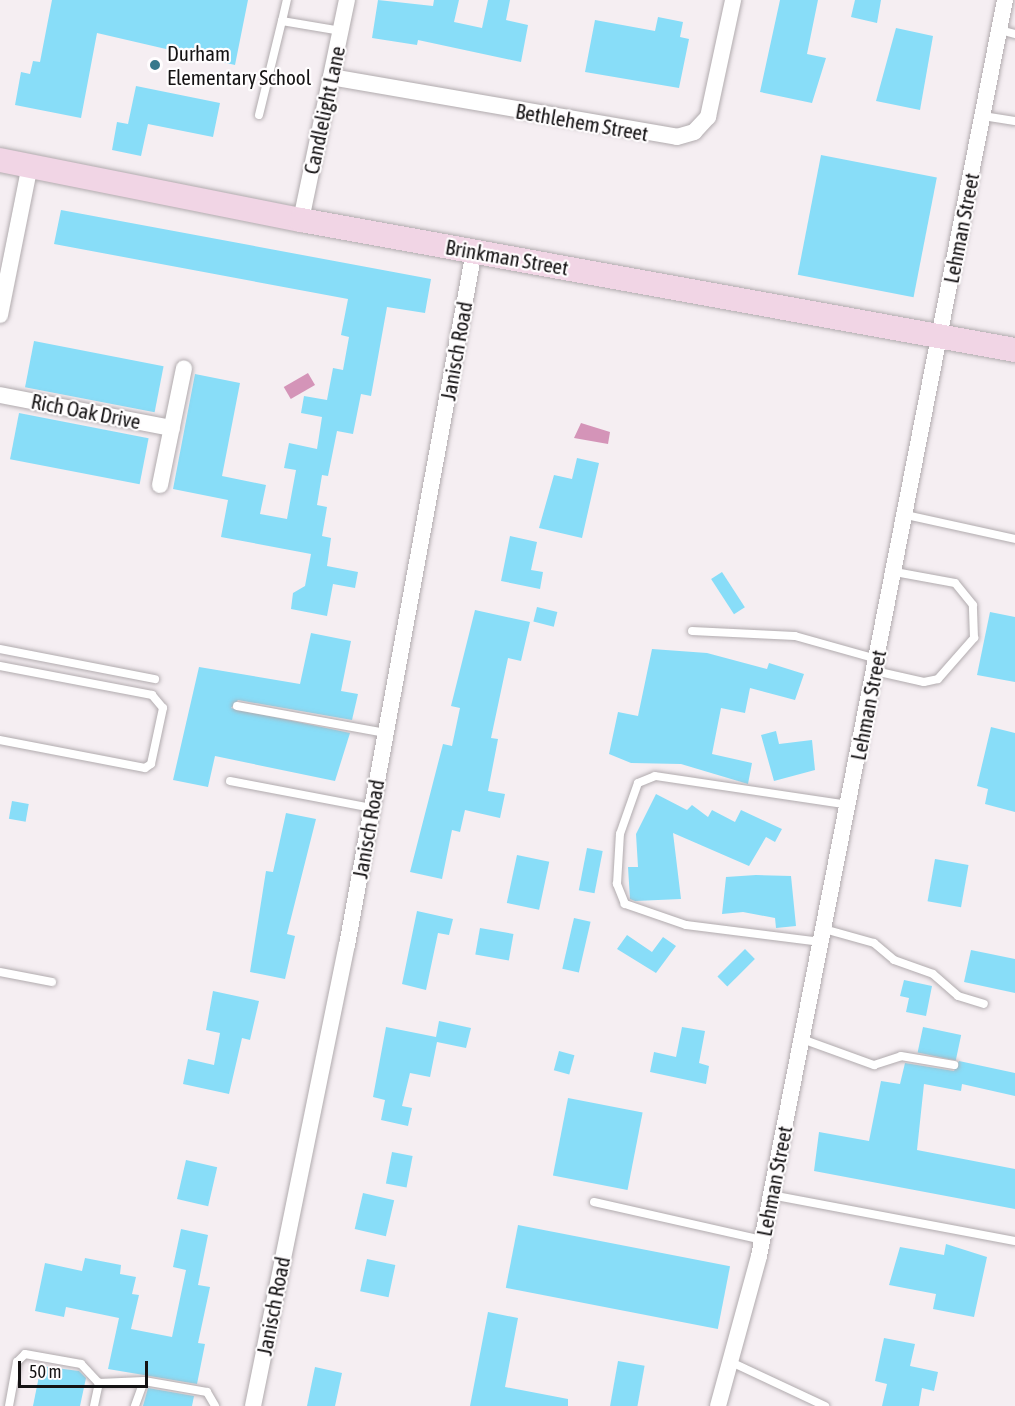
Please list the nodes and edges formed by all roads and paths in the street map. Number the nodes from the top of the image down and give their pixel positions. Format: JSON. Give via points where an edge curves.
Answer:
{"nodes":[{"id":1,"x":286,"y":0,"type":"edge"},
{"id":2,"x":347,"y":0,"type":"edge"},
{"id":3,"x":733,"y":0,"type":"edge"},
{"id":4,"x":1005,"y":0,"type":"edge"},
{"id":5,"x":282,"y":21,"type":"junction"},
{"id":6,"x":341,"y":31,"type":"junction"},
{"id":7,"x":1007,"y":32,"type":"edge"},
{"id":8,"x":332,"y":77,"type":"junction"},
{"id":9,"x":259,"y":115,"type":"dead end"},
{"id":10,"x":983,"y":116,"type":"junction"},
{"id":11,"x":1015,"y":122,"type":"edge"},
{"id":12,"x":0,"y":160,"type":"edge"},
{"id":13,"x":30,"y":165,"type":"junction"},
{"id":14,"x":301,"y":220,"type":"junction"},
{"id":15,"x":474,"y":251,"type":"junction"},
{"id":16,"x":0,"y":315,"type":"edge"},
{"id":17,"x":941,"y":338,"type":"junction"},
{"id":18,"x":1015,"y":350,"type":"edge"},
{"id":19,"x":184,"y":368,"type":"dead end"},
{"id":20,"x":0,"y":395,"type":"edge"},
{"id":21,"x":172,"y":428,"type":"junction"},
{"id":22,"x":160,"y":485,"type":"dead end"},
{"id":23,"x":906,"y":515,"type":"junction"},
{"id":24,"x":1015,"y":539,"type":"edge"},
{"id":25,"x":895,"y":572,"type":"junction"},
{"id":26,"x":692,"y":630,"type":"dead end"},
{"id":27,"x":0,"y":649,"type":"edge"},
{"id":28,"x":876,"y":665,"type":"junction"},
{"id":29,"x":0,"y":666,"type":"edge"},
{"id":30,"x":155,"y":679,"type":"dead end"},
{"id":31,"x":237,"y":706,"type":"dead end"},
{"id":32,"x":386,"y":733,"type":"junction"},
{"id":33,"x":0,"y":740,"type":"edge"},
{"id":34,"x":230,"y":781,"type":"dead end"},
{"id":35,"x":848,"y":805,"type":"junction"},
{"id":36,"x":372,"y":808,"type":"junction"},
{"id":37,"x":823,"y":935,"type":"junction"},
{"id":38,"x":0,"y":972,"type":"edge"},
{"id":39,"x":52,"y":982,"type":"dead end"},
{"id":40,"x":984,"y":1004,"type":"dead end"},
{"id":41,"x":802,"y":1039,"type":"junction"},
{"id":42,"x":954,"y":1065,"type":"dead end"},
{"id":43,"x":771,"y":1195,"type":"junction"},
{"id":44,"x":594,"y":1202,"type":"dead end"},
{"id":45,"x":762,"y":1240,"type":"junction"},
{"id":46,"x":1015,"y":1241,"type":"edge"},
{"id":47,"x":731,"y":1362,"type":"junction"},
{"id":48,"x":144,"y":1381,"type":"junction"},
{"id":49,"x":99,"y":1383,"type":"junction"},
{"id":50,"x":9,"y":1406,"type":"edge"},
{"id":51,"x":94,"y":1406,"type":"edge"},
{"id":52,"x":135,"y":1406,"type":"edge"},
{"id":53,"x":216,"y":1406,"type":"edge"},
{"id":54,"x":253,"y":1406,"type":"edge"},
{"id":55,"x":718,"y":1406,"type":"edge"},
{"id":56,"x":825,"y":1406,"type":"edge"}],
"edges":[{"from":1,"to":5,"type":"lane"},
{"from":2,"to":6,"type":"street","name":"Candlelight Lane"},
{"from":3,"to":8,"type":"street","name":"Bethlehem Street","via":[[708,117],[694,132],[677,137]]},
{"from":4,"to":7,"type":"street","name":"Lehman Street"},
{"from":5,"to":6,"type":"lane"},
{"from":5,"to":9,"type":"lane"},
{"from":6,"to":8,"type":"street","name":"Candlelight Lane"},
{"from":7,"to":10,"type":"street","name":"Lehman Street"},
{"from":8,"to":14,"type":"street","name":"Candlelight Lane"},
{"from":10,"to":11,"type":"lane"},
{"from":10,"to":17,"type":"street","name":"Lehman Street"},
{"from":12,"to":13,"type":"street","name":"Brinkman Street"},
{"from":13,"to":14,"type":"street","name":"Brinkman Street"},
{"from":13,"to":16,"type":"street"},
{"from":14,"to":15,"type":"street","name":"Brinkman Street"},
{"from":15,"to":17,"type":"street","name":"Brinkman Street"},
{"from":15,"to":32,"type":"street","name":"Janisch Road"},
{"from":17,"to":18,"type":"street","name":"Brinkman Street"},
{"from":17,"to":23,"type":"street","name":"Lehman Street"},
{"from":19,"to":21,"type":"street"},
{"from":20,"to":21,"type":"street","name":"Rich Oak Drive"},
{"from":21,"to":22,"type":"street"},
{"from":23,"to":24,"type":"lane"},
{"from":23,"to":25,"type":"street","name":"Lehman Street"},
{"from":25,"to":28,"type":"street","name":"Lehman Street"},
{"from":25,"to":28,"type":"lane","via":[[955,583],[974,605],[974,638],[938,679],[924,682]]},
{"from":26,"to":28,"type":"lane","via":[[795,636]]},
{"from":27,"to":30,"type":"lane"},
{"from":28,"to":35,"type":"street","name":"Lehman Street"},
{"from":29,"to":33,"type":"lane","via":[[152,695],[163,708],[145,768]]},
{"from":31,"to":32,"type":"lane"},
{"from":32,"to":36,"type":"street","name":"Janisch Road"},
{"from":34,"to":36,"type":"lane"},
{"from":35,"to":37,"type":"street","name":"Lehman Street"},
{"from":35,"to":37,"type":"lane","via":[[655,776],[638,783],[622,824],[616,866],[625,904],[686,925]]},
{"from":36,"to":54,"type":"street","name":"Janisch Road"},
{"from":37,"to":40,"type":"lane","via":[[874,943],[894,960],[933,974],[958,996]]},
{"from":37,"to":41,"type":"street","name":"Lehman Street"},
{"from":38,"to":39,"type":"lane"},
{"from":41,"to":42,"type":"lane","via":[[874,1065],[902,1056]]},
{"from":41,"to":43,"type":"street","name":"Lehman Street"},
{"from":43,"to":45,"type":"street","name":"Lehman Street"},
{"from":43,"to":46,"type":"lane"},
{"from":44,"to":45,"type":"lane"},
{"from":45,"to":47,"type":"street","name":"Lehman Street"},
{"from":47,"to":55,"type":"street","name":"Lehman Street"},
{"from":47,"to":56,"type":"lane"},
{"from":48,"to":49,"type":"lane"},
{"from":48,"to":52,"type":"lane"},
{"from":48,"to":53,"type":"lane","via":[[207,1392]]},
{"from":49,"to":50,"type":"lane","via":[[81,1364],[25,1354],[17,1362]]},
{"from":49,"to":51,"type":"lane"}]}
